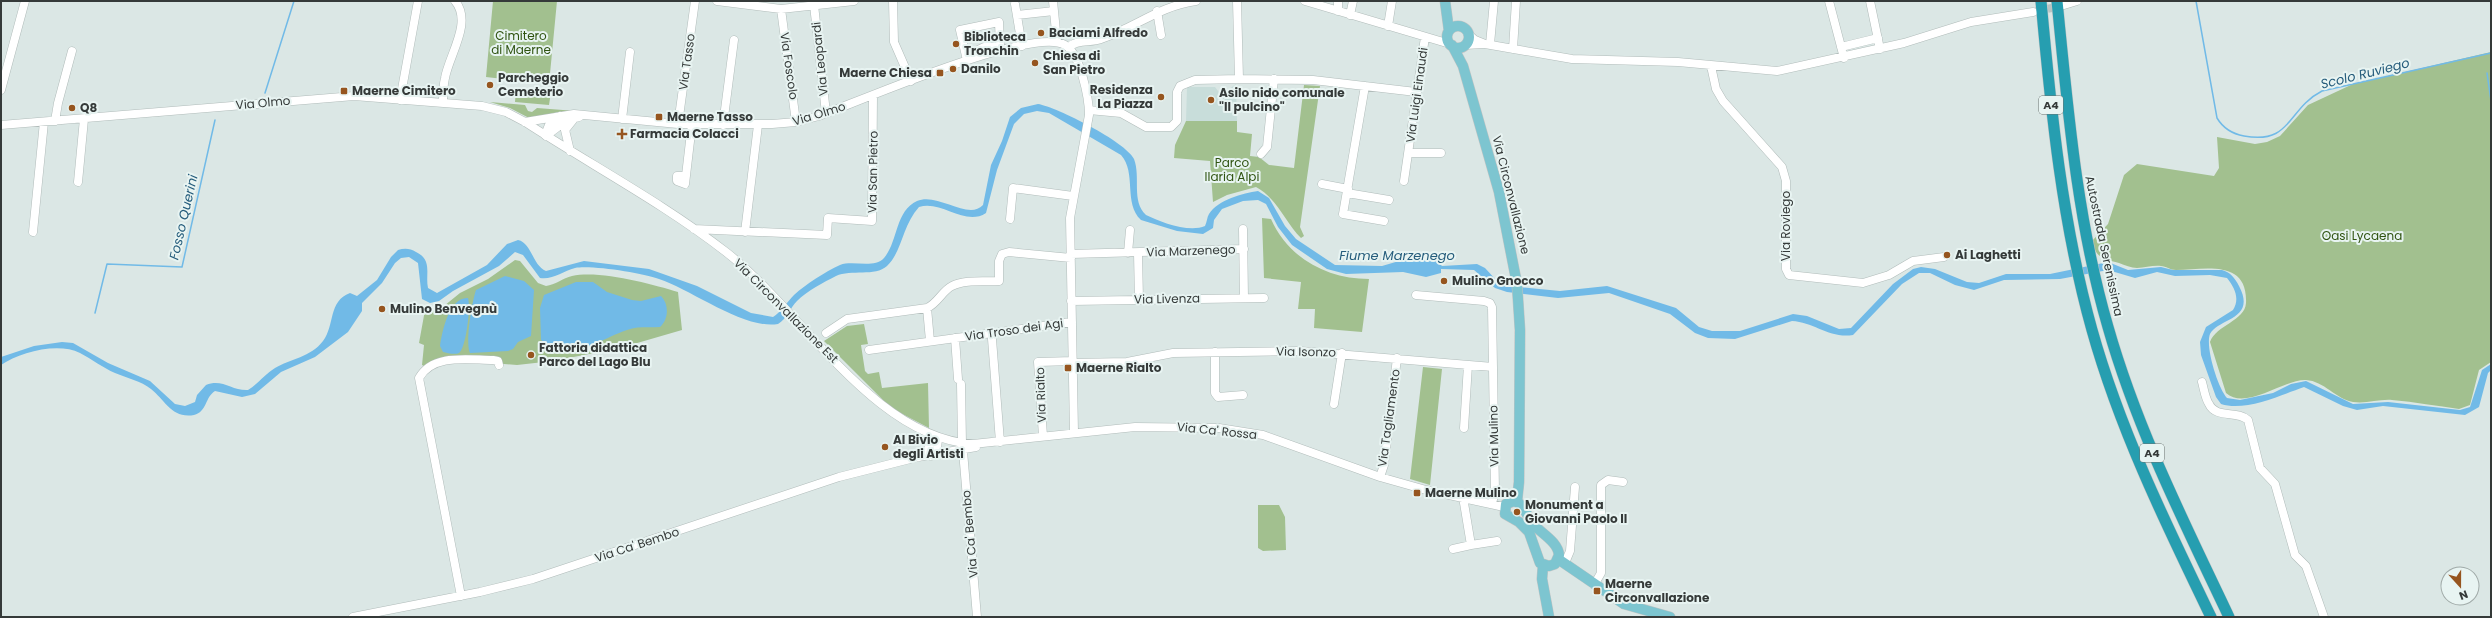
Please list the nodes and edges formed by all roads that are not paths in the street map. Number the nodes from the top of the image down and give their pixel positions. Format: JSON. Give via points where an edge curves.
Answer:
{"nodes":[{"id":1,"x":25,"y":1,"type":"edge"},
{"id":2,"x":418,"y":1,"type":"edge"},
{"id":3,"x":455,"y":1,"type":"edge"},
{"id":4,"x":695,"y":1,"type":"edge"},
{"id":5,"x":717,"y":1,"type":"edge"},
{"id":6,"x":854,"y":1,"type":"edge"},
{"id":7,"x":893,"y":1,"type":"edge"},
{"id":8,"x":1053,"y":1,"type":"edge"},
{"id":9,"x":1196,"y":1,"type":"edge"},
{"id":10,"x":1237,"y":1,"type":"edge"},
{"id":11,"x":1306,"y":1,"type":"edge"},
{"id":12,"x":1338,"y":1,"type":"edge"},
{"id":13,"x":1353,"y":1,"type":"edge"},
{"id":14,"x":1392,"y":1,"type":"edge"},
{"id":15,"x":1494,"y":1,"type":"edge"},
{"id":16,"x":1516,"y":1,"type":"edge"},
{"id":17,"x":1828,"y":1,"type":"edge"},
{"id":18,"x":1870,"y":1,"type":"edge"},
{"id":19,"x":2041,"y":1,"type":"edge"},
{"id":20,"x":2077,"y":1,"type":"edge"},
{"id":21,"x":2061,"y":3,"type":"edge"},
{"id":22,"x":1015,"y":4,"type":"dead end"},
{"id":23,"x":1172,"y":4,"type":"edge"},
{"id":24,"x":1446,"y":4,"type":"edge"},
{"id":25,"x":814,"y":5,"type":"junction"},
{"id":26,"x":781,"y":9,"type":"junction"},
{"id":27,"x":1054,"y":11,"type":"junction"},
{"id":28,"x":1157,"y":11,"type":"junction"},
{"id":29,"x":1338,"y":11,"type":"junction"},
{"id":30,"x":2034,"y":12,"type":"tunnel mouth"},
{"id":31,"x":1017,"y":15,"type":"junction"},
{"id":32,"x":1350,"y":15,"type":"junction"},
{"id":33,"x":1388,"y":26,"type":"junction"},
{"id":34,"x":1466,"y":30,"type":"junction"},
{"id":35,"x":1449,"y":31,"type":"junction"},
{"id":36,"x":1161,"y":35,"type":"dead end"},
{"id":37,"x":1425,"y":37,"type":"junction"},
{"id":38,"x":1878,"y":38,"type":"junction"},
{"id":39,"x":1436,"y":39,"type":"junction"},
{"id":40,"x":734,"y":40,"type":"dead end"},
{"id":41,"x":1057,"y":42,"type":"junction"},
{"id":42,"x":1488,"y":44,"type":"junction"},
{"id":43,"x":1451,"y":45,"type":"junction"},
{"id":44,"x":1464,"y":45,"type":"junction"},
{"id":45,"x":1022,"y":46,"type":"junction"},
{"id":46,"x":1000,"y":47,"type":"joint"},
{"id":47,"x":1841,"y":47,"type":"junction"},
{"id":48,"x":1070,"y":49,"type":"junction"},
{"id":49,"x":1513,"y":49,"type":"junction"},
{"id":50,"x":1880,"y":49,"type":"junction"},
{"id":51,"x":72,"y":51,"type":"dead end"},
{"id":52,"x":630,"y":52,"type":"dead end"},
{"id":53,"x":1844,"y":58,"type":"junction"},
{"id":54,"x":1463,"y":66,"type":"junction"},
{"id":55,"x":1711,"y":66,"type":"junction"},
{"id":56,"x":1239,"y":79,"type":"junction"},
{"id":57,"x":1274,"y":79,"type":"junction"},
{"id":58,"x":911,"y":81,"type":"junction"},
{"id":59,"x":1365,"y":86,"type":"junction"},
{"id":60,"x":1,"y":90,"type":"edge"},
{"id":61,"x":1416,"y":92,"type":"junction"},
{"id":62,"x":873,"y":95,"type":"junction"},
{"id":63,"x":400,"y":100,"type":"junction"},
{"id":64,"x":443,"y":103,"type":"junction"},
{"id":65,"x":1089,"y":110,"type":"junction"},
{"id":66,"x":826,"y":113,"type":"junction"},
{"id":67,"x":562,"y":114,"type":"junction"},
{"id":68,"x":585,"y":116,"type":"junction"},
{"id":69,"x":577,"y":117,"type":"junction"},
{"id":70,"x":84,"y":119,"type":"junction"},
{"id":71,"x":622,"y":119,"type":"junction"},
{"id":72,"x":55,"y":121,"type":"junction"},
{"id":73,"x":44,"y":122,"type":"junction"},
{"id":74,"x":525,"y":122,"type":"junction"},
{"id":75,"x":796,"y":122,"type":"junction"},
{"id":76,"x":678,"y":124,"type":"junction"},
{"id":77,"x":692,"y":124,"type":"junction"},
{"id":78,"x":1,"y":125,"type":"edge"},
{"id":79,"x":723,"y":125,"type":"junction"},
{"id":80,"x":758,"y":125,"type":"junction"},
{"id":81,"x":545,"y":135,"type":"junction"},
{"id":82,"x":570,"y":151,"type":"junction"},
{"id":83,"x":1409,"y":153,"type":"junction"},
{"id":84,"x":1441,"y":153,"type":"dead end"},
{"id":85,"x":1261,"y":154,"type":"dead end"},
{"id":86,"x":686,"y":176,"type":"dead end"},
{"id":87,"x":1404,"y":181,"type":"dead end"},
{"id":88,"x":78,"y":182,"type":"dead end"},
{"id":89,"x":1322,"y":184,"type":"dead end"},
{"id":90,"x":1347,"y":191,"type":"junction"},
{"id":91,"x":1073,"y":196,"type":"junction"},
{"id":92,"x":1389,"y":200,"type":"dead end"},
{"id":93,"x":1010,"y":219,"type":"dead end"},
{"id":94,"x":1384,"y":221,"type":"dead end"},
{"id":95,"x":694,"y":229,"type":"junction"},
{"id":96,"x":1243,"y":229,"type":"dead end"},
{"id":97,"x":1130,"y":230,"type":"dead end"},
{"id":98,"x":716,"y":231,"type":"junction"},
{"id":99,"x":33,"y":232,"type":"dead end"},
{"id":100,"x":745,"y":232,"type":"junction"},
{"id":101,"x":706,"y":237,"type":"junction"},
{"id":102,"x":1244,"y":249,"type":"junction"},
{"id":103,"x":1128,"y":253,"type":"junction"},
{"id":104,"x":1138,"y":253,"type":"junction"},
{"id":105,"x":1071,"y":256,"type":"junction"},
{"id":106,"x":1944,"y":257,"type":"dead end"},
{"id":107,"x":1416,"y":295,"type":"dead end"},
{"id":108,"x":1244,"y":298,"type":"junction"},
{"id":109,"x":1264,"y":298,"type":"dead end"},
{"id":110,"x":1139,"y":300,"type":"junction"},
{"id":111,"x":1071,"y":301,"type":"junction"},
{"id":112,"x":927,"y":308,"type":"junction"},
{"id":113,"x":1072,"y":322,"type":"junction"},
{"id":114,"x":826,"y":332,"type":"dead end"},
{"id":115,"x":955,"y":338,"type":"junction"},
{"id":116,"x":992,"y":339,"type":"dead end"},
{"id":117,"x":930,"y":342,"type":"junction"},
{"id":118,"x":869,"y":350,"type":"dead end"},
{"id":119,"x":1216,"y":352,"type":"junction"},
{"id":120,"x":1342,"y":353,"type":"junction"},
{"id":121,"x":1397,"y":358,"type":"junction"},
{"id":122,"x":1073,"y":362,"type":"junction"},
{"id":123,"x":499,"y":365,"type":"dead end"},
{"id":124,"x":1468,"y":365,"type":"junction"},
{"id":125,"x":1493,"y":367,"type":"junction"},
{"id":126,"x":959,"y":382,"type":"joint"},
{"id":127,"x":2202,"y":382,"type":"dead end"},
{"id":128,"x":1243,"y":395,"type":"dead end"},
{"id":129,"x":1334,"y":404,"type":"dead end"},
{"id":130,"x":1464,"y":428,"type":"dead end"},
{"id":131,"x":1074,"y":432,"type":"junction"},
{"id":132,"x":1043,"y":436,"type":"junction"},
{"id":133,"x":936,"y":437,"type":"junction"},
{"id":134,"x":1000,"y":442,"type":"junction"},
{"id":135,"x":987,"y":444,"type":"joint"},
{"id":136,"x":963,"y":447,"type":"junction"},
{"id":137,"x":931,"y":456,"type":"junction"},
{"id":138,"x":918,"y":457,"type":"junction"},
{"id":139,"x":1380,"y":477,"type":"junction"},
{"id":140,"x":1624,"y":482,"type":"dead end"},
{"id":141,"x":1575,"y":487,"type":"dead end"},
{"id":142,"x":1463,"y":497,"type":"junction"},
{"id":143,"x":1517,"y":501,"type":"junction"},
{"id":144,"x":1492,"y":503,"type":"junction"},
{"id":145,"x":1504,"y":507,"type":"junction"},
{"id":146,"x":1497,"y":541,"type":"dead end"},
{"id":147,"x":1471,"y":545,"type":"junction"},
{"id":148,"x":1453,"y":549,"type":"dead end"},
{"id":149,"x":1562,"y":561,"type":"junction"},
{"id":150,"x":1543,"y":565,"type":"junction"},
{"id":151,"x":1594,"y":585,"type":"junction"},
{"id":152,"x":461,"y":596,"type":"junction"},
{"id":153,"x":353,"y":617,"type":"edge"},
{"id":154,"x":977,"y":617,"type":"edge"},
{"id":155,"x":1549,"y":617,"type":"edge"},
{"id":156,"x":1670,"y":617,"type":"edge"},
{"id":157,"x":2211,"y":617,"type":"edge"},
{"id":158,"x":2229,"y":617,"type":"edge"},
{"id":159,"x":2324,"y":617,"type":"edge"}],
"edges":[{"from":1,"to":60,"type":"street"},
{"from":2,"to":63,"type":"street"},
{"from":3,"to":64,"type":"street","via":[[461,10],[462,23],[445,78]]},
{"from":4,"to":76,"type":"street","name":"Via Tasso"},
{"from":5,"to":26,"type":"street"},
{"from":6,"to":25,"type":"street"},
{"from":7,"to":58,"type":"street","via":[[894,42]]},
{"from":8,"to":27,"type":"street"},
{"from":9,"to":23,"type":"street"},
{"from":10,"to":56,"type":"street"},
{"from":11,"to":29,"type":"street"},
{"from":12,"to":29,"type":"street"},
{"from":13,"to":32,"type":"street"},
{"from":14,"to":33,"type":"street"},
{"from":15,"to":42,"type":"street"},
{"from":16,"to":49,"type":"street"},
{"from":17,"to":47,"type":"street"},
{"from":18,"to":38,"type":"street"},
{"from":19,"to":157,"type":"highway","number":"A4","via":[[2056,151],[2080,285],[2105,373],[2135,455]]},
{"from":20,"to":21,"type":"street"},
{"from":21,"to":158,"type":"highway","name":"Autostrada Serenissima","number":"A4","via":[[2072,143],[2081,207],[2096,281],[2120,368],[2150,449]]},
{"from":22,"to":31,"type":"street"},
{"from":23,"to":28,"type":"street"},
{"from":24,"to":34,"type":"main road"},
{"from":24,"to":35,"type":"main road"},
{"from":25,"to":26,"type":"street"},
{"from":25,"to":66,"type":"street","name":"Via Leopardi"},
{"from":26,"to":75,"type":"street","name":"Via Foscolo"},
{"from":27,"to":31,"type":"street"},
{"from":27,"to":41,"type":"street"},
{"from":28,"to":36,"type":"street"},
{"from":28,"to":48,"type":"street","via":[[1110,36]]},
{"from":29,"to":32,"type":"street"},
{"from":30,"to":50,"type":"street","via":[[1977,21]]},
{"from":31,"to":45,"type":"street"},
{"from":32,"to":33,"type":"street"},
{"from":33,"to":37,"type":"street"},
{"from":34,"to":35,"type":"main road","via":[[1454,27]]},
{"from":34,"to":42,"type":"street","via":[[1476,41]]},
{"from":34,"to":44,"type":"main road","via":[[1468,40]]},
{"from":35,"to":39,"type":"street"},
{"from":35,"to":43,"type":"main road"},
{"from":37,"to":39,"type":"street"},
{"from":37,"to":61,"type":"street","name":"Via Luigi Einaudi"},
{"from":38,"to":47,"type":"street"},
{"from":38,"to":50,"type":"street"},
{"from":39,"to":43,"type":"street"},
{"from":40,"to":79,"type":"street"},
{"from":41,"to":45,"type":"street","name":"Via Olmo"},
{"from":41,"to":48,"type":"street"},
{"from":42,"to":44,"type":"street"},
{"from":42,"to":49,"type":"street"},
{"from":43,"to":44,"type":"main road"},
{"from":43,"to":54,"type":"main road","name":"Via Circonvallazione"},
{"from":44,"to":54,"type":"main road","name":"Via Circonvallazione"},
{"from":45,"to":58,"type":"street","name":"Via Olmo","via":[[964,60]]},
{"from":46,"to":46,"type":"street","via":[[984,47],[966,56],[960,30],[999,22]]},
{"from":47,"to":53,"type":"street"},
{"from":48,"to":65,"type":"street","via":[[1079,67]]},
{"from":49,"to":55,"type":"street","via":[[1572,58],[1661,61]]},
{"from":50,"to":53,"type":"street"},
{"from":51,"to":72,"type":"street"},
{"from":52,"to":71,"type":"street"},
{"from":53,"to":55,"type":"street","via":[[1777,71]]},
{"from":54,"to":143,"type":"main road","name":"Via Circonvallazione","via":[[1505,218],[1517,284],[1520,431]]},
{"from":55,"to":106,"type":"street","name":"Via Roviego","via":[[1716,89],[1723,101],[1782,167],[1786,181],[1786,269],[1789,275],[1863,283],[1889,276],[1913,262]]},
{"from":56,"to":57,"type":"street"},
{"from":56,"to":65,"type":"street","via":[[1195,80],[1183,84],[1178,89],[1177,121],[1173,127],[1146,128],[1121,113]]},
{"from":57,"to":59,"type":"street"},
{"from":57,"to":85,"type":"street","via":[[1267,147]]},
{"from":58,"to":62,"type":"street","name":"Via Olmo"},
{"from":59,"to":61,"type":"street"},
{"from":59,"to":90,"type":"street"},
{"from":61,"to":83,"type":"street","name":"Via Luigi Einaudi"},
{"from":62,"to":66,"type":"street","name":"Via Olmo"},
{"from":62,"to":100,"type":"street","name":"Via San Pietro","via":[[872,221],[828,218],[827,235]]},
{"from":63,"to":64,"type":"street","name":"Via Olmo"},
{"from":63,"to":70,"type":"street","name":"Via Olmo","via":[[340,96]]},
{"from":64,"to":74,"type":"street","name":"Via Olmo","via":[[495,108]]},
{"from":65,"to":91,"type":"street","via":[[1089,123]]},
{"from":66,"to":75,"type":"street","name":"Via Olmo"},
{"from":67,"to":68,"type":"street","name":"Via Olmo"},
{"from":67,"to":74,"type":"street","name":"Via Olmo"},
{"from":67,"to":81,"type":"street","via":[[549,125]]},
{"from":68,"to":69,"type":"street","name":"Via Olmo"},
{"from":68,"to":71,"type":"street","name":"Via Olmo"},
{"from":69,"to":81,"type":"street","name":"Via Olmo","via":[[567,120]]},
{"from":69,"to":82,"type":"street","via":[[565,130],[566,143]]},
{"from":70,"to":72,"type":"street","name":"Via Olmo"},
{"from":70,"to":88,"type":"street"},
{"from":71,"to":76,"type":"street","name":"Via Olmo"},
{"from":72,"to":73,"type":"street","name":"Via Olmo"},
{"from":73,"to":78,"type":"street","name":"Via Olmo"},
{"from":73,"to":99,"type":"street"},
{"from":74,"to":81,"type":"street","name":"Via Olmo"},
{"from":75,"to":80,"type":"street","name":"Via Olmo"},
{"from":76,"to":77,"type":"street","name":"Via Olmo"},
{"from":77,"to":79,"type":"street","name":"Via Olmo"},
{"from":77,"to":86,"type":"street"},
{"from":79,"to":80,"type":"street","name":"Via Olmo"},
{"from":80,"to":100,"type":"street"},
{"from":81,"to":82,"type":"street","name":"Via Circonvallazione Est"},
{"from":82,"to":95,"type":"street","name":"Via Circonvallazione Est"},
{"from":83,"to":84,"type":"street","name":"Via Luigi Einaudi"},
{"from":83,"to":87,"type":"street","name":"Via Luigi Einaudi"},
{"from":89,"to":90,"type":"street"},
{"from":90,"to":92,"type":"street"},
{"from":90,"to":94,"type":"street","via":[[1343,214]]},
{"from":91,"to":93,"type":"street","via":[[1013,188]]},
{"from":91,"to":105,"type":"street"},
{"from":95,"to":98,"type":"street","name":"Via San Pietro","via":[[709,228]]},
{"from":95,"to":101,"type":"street","name":"Via Circonvallazione Est"},
{"from":96,"to":102,"type":"street","name":"Via Marzenego"},
{"from":97,"to":103,"type":"street","name":"Via Marzenego"},
{"from":98,"to":100,"type":"street","name":"Via San Pietro"},
{"from":98,"to":101,"type":"street"},
{"from":101,"to":133,"type":"street","name":"Via Circonvallazione Est","via":[[747,269],[863,388],[906,423]]},
{"from":102,"to":104,"type":"street","name":"Via Marzenego"},
{"from":102,"to":108,"type":"street","name":"Via Marzenego"},
{"from":103,"to":104,"type":"street","name":"Via Marzenego"},
{"from":103,"to":105,"type":"street","name":"Via Marzenego"},
{"from":104,"to":110,"type":"street","name":"Via Marzenego"},
{"from":105,"to":111,"type":"street"},
{"from":105,"to":112,"type":"street","via":[[1009,252],[1002,254],[998,261],[999,281],[960,283],[952,286],[940,300]]},
{"from":107,"to":125,"type":"street","via":[[1490,303],[1493,312]]},
{"from":108,"to":109,"type":"street","name":"Via Livenza"},
{"from":108,"to":110,"type":"street","name":"Via Livenza"},
{"from":110,"to":111,"type":"street","name":"Via Livenza"},
{"from":111,"to":113,"type":"street"},
{"from":112,"to":114,"type":"street","via":[[847,319]]},
{"from":112,"to":117,"type":"street"},
{"from":113,"to":115,"type":"street","name":"Via Troso dei Agi"},
{"from":113,"to":122,"type":"street"},
{"from":115,"to":117,"type":"street","name":"Via Troso dei Agi"},
{"from":115,"to":126,"type":"street","name":"Via Troso dei Agi"},
{"from":116,"to":134,"type":"street"},
{"from":117,"to":118,"type":"street","name":"Via Troso dei Agi"},
{"from":119,"to":120,"type":"street","name":"Via Isonzo"},
{"from":119,"to":122,"type":"street","name":"Via Isonzo","via":[[1164,354],[1118,362]]},
{"from":119,"to":128,"type":"street","via":[[1215,393],[1218,397]]},
{"from":120,"to":121,"type":"street","name":"Via Isonzo"},
{"from":120,"to":129,"type":"street"},
{"from":121,"to":124,"type":"street"},
{"from":121,"to":139,"type":"street","name":"Via Tagliamento","via":[[1384,465]]},
{"from":122,"to":131,"type":"street"},
{"from":122,"to":132,"type":"street","name":"Via Rialto","via":[[1038,362]]},
{"from":123,"to":152,"type":"street","via":[[498,361],[493,360],[443,361],[423,371],[419,378]]},
{"from":124,"to":125,"type":"street"},
{"from":124,"to":130,"type":"street"},
{"from":125,"to":144,"type":"street","name":"Via Mulino","via":[[1495,492]]},
{"from":126,"to":136,"type":"street","name":"Via Ca' Bembo"},
{"from":127,"to":159,"type":"street","via":[[2209,405],[2213,409],[2219,413],[2237,414],[2248,420],[2260,468],[2275,484],[2295,555],[2306,566]]},
{"from":131,"to":132,"type":"street","name":"Via Ca' Rossa"},
{"from":131,"to":139,"type":"street","name":"Via Ca' Rossa","via":[[1167,426],[1244,431],[1293,445]]},
{"from":132,"to":134,"type":"street","name":"Via Ca' Rossa"},
{"from":133,"to":136,"type":"street","name":"Via Circonvallazione Est"},
{"from":133,"to":137,"type":"street","via":[[937,449]]},
{"from":133,"to":138,"type":"street","via":[[927,451]]},
{"from":134,"to":135,"type":"street","name":"Via Ca' Rossa"},
{"from":135,"to":136,"type":"street","name":"Via Ca' Bembo"},
{"from":136,"to":137,"type":"street","name":"Via Ca' Bembo"},
{"from":136,"to":154,"type":"street","name":"Via Ca' Bembo"},
{"from":137,"to":138,"type":"street","name":"Via Ca' Bembo"},
{"from":138,"to":152,"type":"street","name":"Via Ca' Bembo","via":[[839,477],[533,579]]},
{"from":139,"to":142,"type":"street","name":"Via Ca' Rossa"},
{"from":140,"to":151,"type":"street","via":[[1608,480],[1601,485],[1601,573]]},
{"from":141,"to":149,"type":"street","via":[[1570,551]]},
{"from":142,"to":144,"type":"street","name":"Via Ca' Rossa"},
{"from":142,"to":147,"type":"street"},
{"from":143,"to":145,"type":"main road","via":[[1510,502]]},
{"from":143,"to":149,"type":"main road","via":[[1533,524],[1557,546]]},
{"from":144,"to":145,"type":"street","name":"Via Ca' Rossa"},
{"from":145,"to":150,"type":"main road","via":[[1508,517],[1519,522],[1529,532],[1537,559]]},
{"from":146,"to":147,"type":"street"},
{"from":147,"to":148,"type":"street"},
{"from":149,"to":150,"type":"main road","via":[[1549,566]]},
{"from":149,"to":151,"type":"main road"},
{"from":150,"to":155,"type":"main road","via":[[1542,579]]},
{"from":151,"to":156,"type":"main road","via":[[1624,604]]},
{"from":152,"to":153,"type":"street","name":"Via Ca' Bembo"}]}
